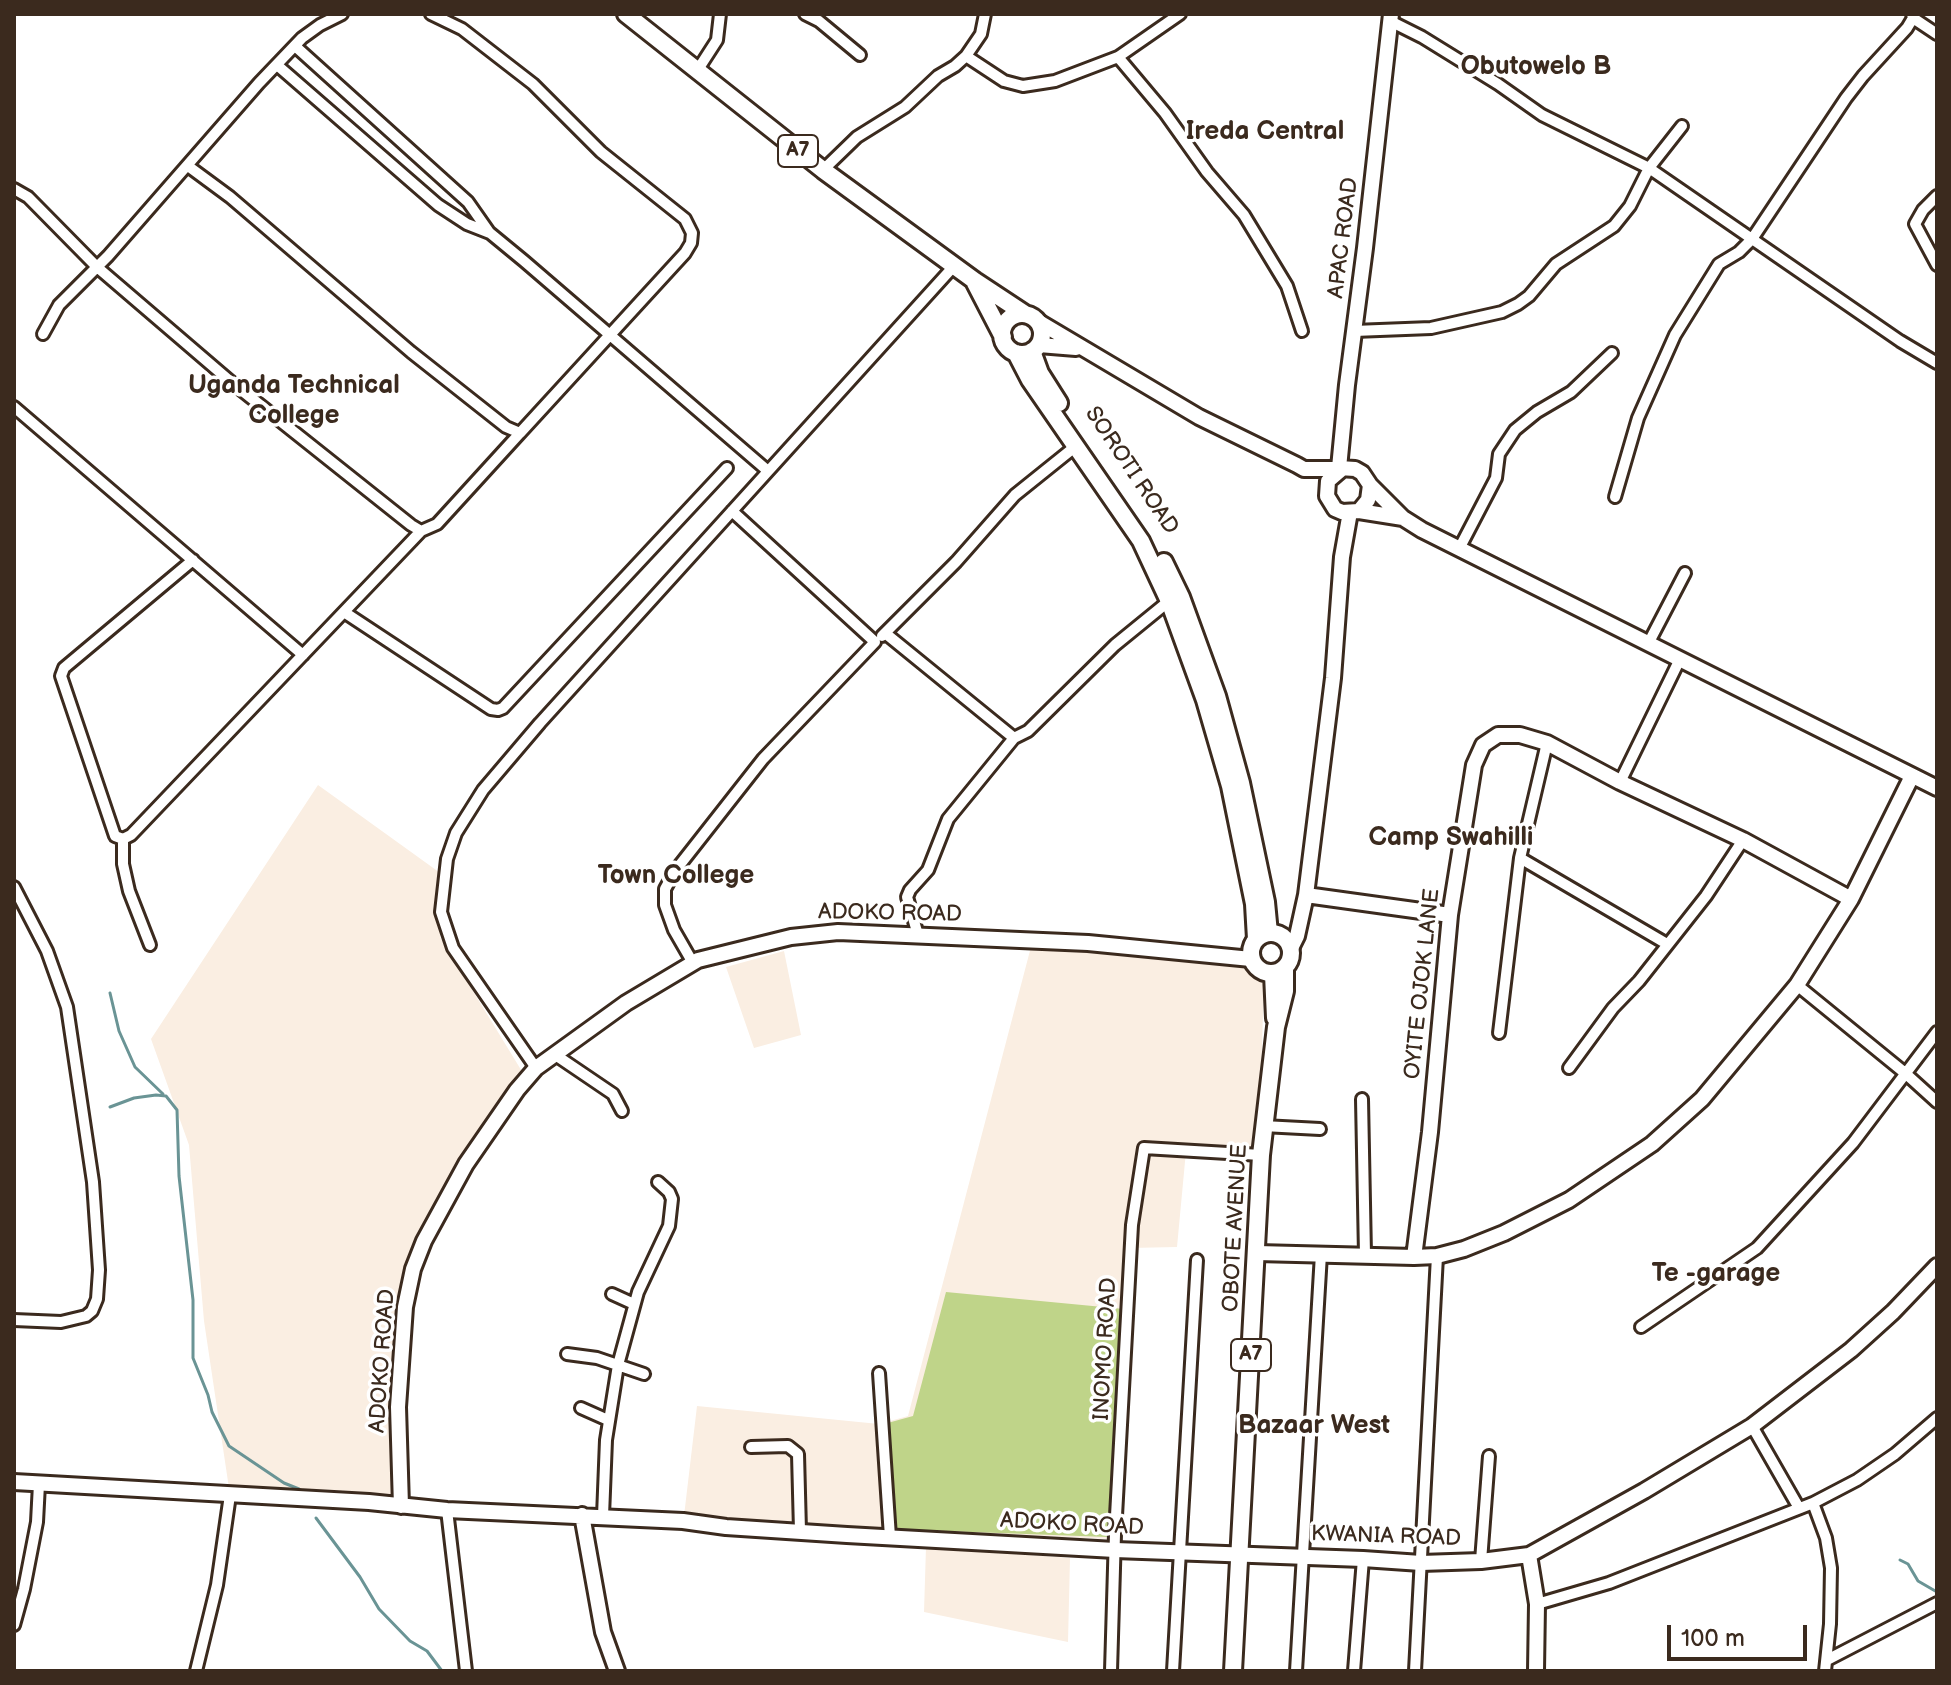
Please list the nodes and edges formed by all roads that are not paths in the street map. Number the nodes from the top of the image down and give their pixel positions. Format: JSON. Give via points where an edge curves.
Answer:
{"nodes":[{"id":1,"x":342,"y":14,"type":"edge"},
{"id":2,"x":431,"y":14,"type":"edge"},
{"id":3,"x":626,"y":14,"type":"edge"},
{"id":4,"x":720,"y":14,"type":"edge"},
{"id":5,"x":805,"y":14,"type":"edge"},
{"id":6,"x":985,"y":14,"type":"edge"},
{"id":7,"x":1180,"y":14,"type":"edge"},
{"id":8,"x":1913,"y":16,"type":"edge"},
{"id":9,"x":1391,"y":17,"type":"edge"},
{"id":10,"x":1937,"y":34,"type":"edge"},
{"id":11,"x":295,"y":46,"type":"junction"},
{"id":12,"x":860,"y":55,"type":"dead end"},
{"id":13,"x":966,"y":56,"type":"junction"},
{"id":14,"x":1118,"y":57,"type":"junction"},
{"id":15,"x":277,"y":65,"type":"junction"},
{"id":16,"x":697,"y":71,"type":"junction"},
{"id":17,"x":1682,"y":126,"type":"dead end"},
{"id":18,"x":188,"y":166,"type":"junction"},
{"id":19,"x":1649,"y":168,"type":"junction"},
{"id":20,"x":823,"y":170,"type":"junction"},
{"id":21,"x":14,"y":189,"type":"edge"},
{"id":22,"x":1937,"y":196,"type":"edge"},
{"id":23,"x":490,"y":233,"type":"junction"},
{"id":24,"x":1752,"y":239,"type":"junction"},
{"id":25,"x":1937,"y":265,"type":"edge"},
{"id":26,"x":954,"y":266,"type":"junction"},
{"id":27,"x":97,"y":267,"type":"junction"},
{"id":28,"x":975,"y":281,"type":"junction"},
{"id":29,"x":1032,"y":318,"type":"junction"},
{"id":30,"x":1302,"y":331,"type":"dead end"},
{"id":31,"x":1354,"y":331,"type":"junction"},
{"id":32,"x":43,"y":334,"type":"dead end"},
{"id":33,"x":610,"y":334,"type":"junction"},
{"id":34,"x":1003,"y":337,"type":"junction"},
{"id":35,"x":1080,"y":349,"type":"junction"},
{"id":36,"x":1029,"y":350,"type":"junction"},
{"id":37,"x":1612,"y":353,"type":"dead end"},
{"id":38,"x":1937,"y":363,"type":"edge"},
{"id":39,"x":1035,"y":376,"type":"junction"},
{"id":40,"x":14,"y":407,"type":"edge"},
{"id":41,"x":520,"y":433,"type":"junction"},
{"id":42,"x":1076,"y":446,"type":"junction"},
{"id":43,"x":727,"y":468,"type":"dead end"},
{"id":44,"x":1304,"y":469,"type":"junction"},
{"id":45,"x":1340,"y":469,"type":"junction"},
{"id":46,"x":768,"y":471,"type":"junction"},
{"id":47,"x":1370,"y":485,"type":"junction"},
{"id":48,"x":1327,"y":496,"type":"junction"},
{"id":49,"x":1615,"y":497,"type":"dead end"},
{"id":50,"x":732,"y":511,"type":"junction"},
{"id":51,"x":1354,"y":512,"type":"junction"},
{"id":52,"x":1403,"y":518,"type":"junction"},
{"id":53,"x":421,"y":531,"type":"junction"},
{"id":54,"x":1459,"y":549,"type":"junction"},
{"id":55,"x":193,"y":560,"type":"junction"},
{"id":56,"x":1685,"y":573,"type":"dead end"},
{"id":57,"x":1175,"y":599,"type":"junction"},
{"id":58,"x":344,"y":612,"type":"junction"},
{"id":59,"x":885,"y":633,"type":"junction"},
{"id":60,"x":875,"y":642,"type":"junction"},
{"id":61,"x":1648,"y":644,"type":"junction"},
{"id":62,"x":303,"y":655,"type":"junction"},
{"id":63,"x":1680,"y":659,"type":"junction"},
{"id":64,"x":1014,"y":738,"type":"junction"},
{"id":65,"x":1547,"y":743,"type":"junction"},
{"id":66,"x":1912,"y":776,"type":"junction"},
{"id":67,"x":1620,"y":782,"type":"junction"},
{"id":68,"x":1937,"y":788,"type":"edge"},
{"id":69,"x":123,"y":839,"type":"junction"},
{"id":70,"x":1743,"y":840,"type":"junction"},
{"id":71,"x":1520,"y":858,"type":"junction"},
{"id":72,"x":14,"y":887,"type":"edge"},
{"id":73,"x":1306,"y":895,"type":"junction"},
{"id":74,"x":1851,"y":899,"type":"junction"},
{"id":75,"x":1450,"y":915,"type":"junction"},
{"id":76,"x":918,"y":935,"type":"junction"},
{"id":77,"x":1263,"y":936,"type":"junction"},
{"id":78,"x":1667,"y":944,"type":"junction"},
{"id":79,"x":150,"y":945,"type":"dead end"},
{"id":80,"x":1291,"y":948,"type":"junction"},
{"id":81,"x":1251,"y":959,"type":"junction"},
{"id":82,"x":693,"y":963,"type":"junction"},
{"id":83,"x":1279,"y":971,"type":"junction"},
{"id":84,"x":1797,"y":985,"type":"junction"},
{"id":85,"x":1937,"y":1032,"type":"edge"},
{"id":86,"x":1499,"y":1033,"type":"dead end"},
{"id":87,"x":554,"y":1054,"type":"junction"},
{"id":88,"x":536,"y":1068,"type":"junction"},
{"id":89,"x":1569,"y":1068,"type":"dead end"},
{"id":90,"x":1905,"y":1073,"type":"junction"},
{"id":91,"x":1362,"y":1099,"type":"dead end"},
{"id":92,"x":1937,"y":1102,"type":"edge"},
{"id":93,"x":622,"y":1111,"type":"dead end"},
{"id":94,"x":1263,"y":1126,"type":"junction"},
{"id":95,"x":1320,"y":1129,"type":"dead end"},
{"id":96,"x":1261,"y":1155,"type":"junction"},
{"id":97,"x":658,"y":1182,"type":"dead end"},
{"id":98,"x":1257,"y":1253,"type":"junction"},
{"id":99,"x":1321,"y":1254,"type":"junction"},
{"id":100,"x":1365,"y":1255,"type":"junction"},
{"id":101,"x":1437,"y":1256,"type":"junction"},
{"id":102,"x":1414,"y":1257,"type":"junction"},
{"id":103,"x":1197,"y":1260,"type":"dead end"},
{"id":104,"x":1937,"y":1266,"type":"edge"},
{"id":105,"x":612,"y":1294,"type":"dead end"},
{"id":106,"x":634,"y":1304,"type":"junction"},
{"id":107,"x":14,"y":1320,"type":"edge"},
{"id":108,"x":1641,"y":1327,"type":"dead end"},
{"id":109,"x":567,"y":1354,"type":"dead end"},
{"id":110,"x":618,"y":1365,"type":"junction"},
{"id":111,"x":879,"y":1373,"type":"dead end"},
{"id":112,"x":644,"y":1374,"type":"dead end"},
{"id":113,"x":581,"y":1408,"type":"dead end"},
{"id":114,"x":1937,"y":1418,"type":"edge"},
{"id":115,"x":608,"y":1420,"type":"junction"},
{"id":116,"x":1752,"y":1426,"type":"junction"},
{"id":117,"x":751,"y":1447,"type":"dead end"},
{"id":118,"x":1489,"y":1456,"type":"dead end"},
{"id":119,"x":14,"y":1482,"type":"edge"},
{"id":120,"x":39,"y":1484,"type":"junction"},
{"id":121,"x":230,"y":1495,"type":"junction"},
{"id":122,"x":1813,"y":1503,"type":"junction"},
{"id":123,"x":401,"y":1506,"type":"junction"},
{"id":124,"x":1799,"y":1508,"type":"junction"},
{"id":125,"x":447,"y":1510,"type":"junction"},
{"id":126,"x":582,"y":1515,"type":"junction"},
{"id":127,"x":603,"y":1516,"type":"junction"},
{"id":128,"x":800,"y":1531,"type":"junction"},
{"id":129,"x":890,"y":1537,"type":"junction"},
{"id":130,"x":1115,"y":1550,"type":"junction"},
{"id":131,"x":1180,"y":1552,"type":"junction"},
{"id":132,"x":1241,"y":1555,"type":"junction"},
{"id":133,"x":1529,"y":1555,"type":"junction"},
{"id":134,"x":1303,"y":1556,"type":"junction"},
{"id":135,"x":1363,"y":1559,"type":"junction"},
{"id":136,"x":1481,"y":1561,"type":"junction"},
{"id":137,"x":1421,"y":1563,"type":"junction"},
{"id":138,"x":1937,"y":1603,"type":"edge"},
{"id":139,"x":1537,"y":1604,"type":"junction"},
{"id":140,"x":14,"y":1625,"type":"edge"},
{"id":141,"x":1826,"y":1665,"type":"edge"},
{"id":142,"x":196,"y":1671,"type":"edge"},
{"id":143,"x":466,"y":1671,"type":"edge"},
{"id":144,"x":617,"y":1671,"type":"edge"},
{"id":145,"x":1111,"y":1671,"type":"edge"},
{"id":146,"x":1173,"y":1671,"type":"edge"},
{"id":147,"x":1233,"y":1671,"type":"edge"},
{"id":148,"x":1296,"y":1671,"type":"edge"},
{"id":149,"x":1354,"y":1671,"type":"edge"},
{"id":150,"x":1415,"y":1671,"type":"edge"},
{"id":151,"x":1536,"y":1671,"type":"edge"}],
"edges":[{"from":1,"to":11,"type":"street"},
{"from":2,"to":33,"type":"street","via":[[462,29],[533,84],[601,152],[685,219],[692,233],[685,253]]},
{"from":3,"to":16,"type":"main road","number":"A7"},
{"from":4,"to":16,"type":"street","via":[[717,40]]},
{"from":5,"to":12,"type":"street"},
{"from":6,"to":13,"type":"street","via":[[981,34]]},
{"from":7,"to":14,"type":"street"},
{"from":8,"to":10,"type":"street"},
{"from":8,"to":24,"type":"street","via":[[1846,98]]},
{"from":9,"to":19,"type":"street","via":[[1542,115]]},
{"from":9,"to":31,"type":"street","name":"APAC ROAD"},
{"from":11,"to":15,"type":"street"},
{"from":11,"to":23,"type":"street","via":[[468,202]]},
{"from":13,"to":14,"type":"street","via":[[1004,81],[1023,86],[1055,81]]},
{"from":13,"to":20,"type":"street","via":[[905,107],[857,137]]},
{"from":14,"to":30,"type":"street","via":[[1244,215],[1287,286]]},
{"from":15,"to":18,"type":"street"},
{"from":15,"to":23,"type":"street","via":[[438,205]]},
{"from":16,"to":20,"type":"main road","number":"A7"},
{"from":17,"to":19,"type":"street"},
{"from":18,"to":27,"type":"street"},
{"from":18,"to":41,"type":"street","via":[[411,352]]},
{"from":19,"to":24,"type":"street"},
{"from":19,"to":31,"type":"street","via":[[1614,226],[1556,264],[1518,304],[1441,327]]},
{"from":20,"to":26,"type":"main road","number":"A7"},
{"from":21,"to":27,"type":"street"},
{"from":22,"to":25,"type":"street","via":[[1915,224]]},
{"from":23,"to":33,"type":"street"},
{"from":24,"to":38,"type":"street"},
{"from":24,"to":49,"type":"street","via":[[1719,264],[1675,335],[1638,418]]},
{"from":26,"to":28,"type":"main road","number":"A7"},
{"from":26,"to":46,"type":"street"},
{"from":27,"to":32,"type":"street","via":[[59,305]]},
{"from":27,"to":53,"type":"street","via":[[293,432]]},
{"from":28,"to":29,"type":"main road","number":"A7"},
{"from":28,"to":34,"type":"main road","number":"A7"},
{"from":29,"to":34,"type":"main road","via":[[1008,320]]},
{"from":29,"to":35,"type":"street"},
{"from":29,"to":36,"type":"main road","number":"A7","via":[[1042,333]]},
{"from":31,"to":45,"type":"street","name":"APAC ROAD"},
{"from":33,"to":41,"type":"street"},
{"from":33,"to":46,"type":"street"},
{"from":34,"to":36,"type":"main road","number":"A7","via":[[1007,347]]},
{"from":35,"to":36,"type":"street"},
{"from":35,"to":44,"type":"street"},
{"from":36,"to":39,"type":"main road","number":"A7"},
{"from":37,"to":54,"type":"street","via":[[1571,392],[1515,430],[1499,454],[1496,478]]},
{"from":39,"to":42,"type":"main road","name":"SOROTI ROAD","number":"A7"},
{"from":39,"to":57,"type":"main road","name":"SOROTI ROAD","number":"A7","via":[[1150,536]]},
{"from":40,"to":55,"type":"street"},
{"from":41,"to":53,"type":"street","via":[[437,524]]},
{"from":42,"to":57,"type":"main road","name":"SOROTI ROAD","number":"A7"},
{"from":42,"to":59,"type":"street","via":[[1015,495]]},
{"from":43,"to":58,"type":"street","via":[[498,710]]},
{"from":44,"to":45,"type":"street"},
{"from":44,"to":48,"type":"street"},
{"from":45,"to":47,"type":"street","via":[[1355,469]]},
{"from":45,"to":48,"type":"street","via":[[1328,481]]},
{"from":46,"to":50,"type":"street"},
{"from":47,"to":51,"type":"street","via":[[1368,500]]},
{"from":47,"to":52,"type":"street"},
{"from":48,"to":51,"type":"street","via":[[1335,509]]},
{"from":50,"to":60,"type":"street"},
{"from":50,"to":88,"type":"street","via":[[501,768],[456,833],[441,912],[453,948]]},
{"from":51,"to":52,"type":"street"},
{"from":51,"to":73,"type":"street","via":[[1342,557]]},
{"from":52,"to":54,"type":"street"},
{"from":53,"to":58,"type":"street"},
{"from":54,"to":61,"type":"street"},
{"from":55,"to":62,"type":"street"},
{"from":55,"to":69,"type":"street","via":[[64,668],[61,676],[115,836]]},
{"from":56,"to":61,"type":"street"},
{"from":57,"to":64,"type":"street","via":[[1115,645],[1028,731]]},
{"from":57,"to":77,"type":"main road","number":"A7","via":[[1211,698]]},
{"from":58,"to":62,"type":"street"},
{"from":59,"to":60,"type":"street"},
{"from":59,"to":64,"type":"street"},
{"from":60,"to":82,"type":"street","via":[[763,759],[675,871],[665,889],[665,905]]},
{"from":61,"to":63,"type":"street"},
{"from":62,"to":69,"type":"street"},
{"from":63,"to":66,"type":"street"},
{"from":63,"to":67,"type":"street"},
{"from":64,"to":76,"type":"street","via":[[948,819],[928,870],[910,890],[907,897]]},
{"from":65,"to":67,"type":"street","name":"OYITE OJOK LANE"},
{"from":65,"to":71,"type":"street"},
{"from":65,"to":75,"type":"street","name":"OYITE OJOK LANE","via":[[1498,735],[1483,745],[1474,765]]},
{"from":66,"to":68,"type":"street"},
{"from":66,"to":74,"type":"street"},
{"from":67,"to":70,"type":"street","name":"OYITE OJOK LANE"},
{"from":69,"to":79,"type":"street","via":[[129,891]]},
{"from":70,"to":74,"type":"street","name":"OYITE OJOK LANE"},
{"from":70,"to":78,"type":"street"},
{"from":71,"to":78,"type":"street"},
{"from":71,"to":86,"type":"street"},
{"from":72,"to":107,"type":"street","via":[[47,951],[67,1007],[93,1182],[99,1278],[95,1306],[86,1316],[61,1322]]},
{"from":73,"to":75,"type":"street"},
{"from":73,"to":80,"type":"street"},
{"from":74,"to":84,"type":"street"},
{"from":75,"to":102,"type":"street","name":"OYITE OJOK LANE"},
{"from":76,"to":81,"type":"street","name":"ADOKO ROAD","via":[[1088,943]]},
{"from":76,"to":82,"type":"street","name":"ADOKO ROAD","via":[[838,932],[791,937]]},
{"from":77,"to":80,"type":"main road","via":[[1283,936]]},
{"from":77,"to":81,"type":"main road","number":"A7","via":[[1252,945]]},
{"from":78,"to":89,"type":"street"},
{"from":80,"to":83,"type":"main road","number":"A7","via":[[1289,962]]},
{"from":81,"to":83,"type":"main road","via":[[1259,970]]},
{"from":82,"to":87,"type":"street","name":"ADOKO ROAD"},
{"from":83,"to":94,"type":"main road","name":"OBOTE AVENUE","number":"A7"},
{"from":84,"to":90,"type":"street"},
{"from":84,"to":101,"type":"street","via":[[1702,1099],[1652,1144],[1529,1220]]},
{"from":85,"to":90,"type":"street"},
{"from":87,"to":88,"type":"street","name":"ADOKO ROAD"},
{"from":87,"to":93,"type":"street","via":[[613,1094]]},
{"from":88,"to":123,"type":"street","name":"ADOKO ROAD","via":[[466,1164],[413,1269],[399,1394]]},
{"from":90,"to":92,"type":"street"},
{"from":90,"to":108,"type":"street","via":[[1853,1143],[1757,1248]]},
{"from":91,"to":100,"type":"street"},
{"from":94,"to":95,"type":"street"},
{"from":94,"to":96,"type":"main road","name":"OBOTE AVENUE","number":"A7"},
{"from":96,"to":98,"type":"main road","name":"OBOTE AVENUE","number":"A7"},
{"from":96,"to":130,"type":"street","name":"INOMO ROAD","via":[[1144,1148],[1132,1225]]},
{"from":97,"to":106,"type":"street","via":[[672,1199],[669,1226]]},
{"from":98,"to":99,"type":"street"},
{"from":98,"to":132,"type":"main road","name":"OBOTE AVENUE","number":"A7"},
{"from":99,"to":100,"type":"street"},
{"from":99,"to":134,"type":"street"},
{"from":100,"to":102,"type":"street"},
{"from":101,"to":102,"type":"street"},
{"from":101,"to":137,"type":"street"},
{"from":103,"to":131,"type":"street"},
{"from":104,"to":116,"type":"street","via":[[1851,1350]]},
{"from":105,"to":106,"type":"street"},
{"from":106,"to":110,"type":"street"},
{"from":109,"to":110,"type":"street"},
{"from":110,"to":112,"type":"street"},
{"from":110,"to":115,"type":"street"},
{"from":111,"to":129,"type":"street"},
{"from":113,"to":115,"type":"street"},
{"from":114,"to":122,"type":"street","via":[[1870,1471]]},
{"from":115,"to":127,"type":"street"},
{"from":116,"to":124,"type":"street"},
{"from":116,"to":133,"type":"street"},
{"from":117,"to":128,"type":"street","via":[[788,1446],[798,1454]]},
{"from":118,"to":136,"type":"street"},
{"from":119,"to":120,"type":"street"},
{"from":120,"to":121,"type":"street"},
{"from":120,"to":140,"type":"street","via":[[37,1522]]},
{"from":121,"to":123,"type":"street"},
{"from":121,"to":142,"type":"street","via":[[217,1585]]},
{"from":122,"to":124,"type":"street"},
{"from":122,"to":141,"type":"street","via":[[1831,1568]]},
{"from":123,"to":125,"type":"street","name":"ADOKO ROAD"},
{"from":124,"to":139,"type":"street","via":[[1609,1583]]},
{"from":125,"to":126,"type":"street","name":"ADOKO ROAD"},
{"from":125,"to":143,"type":"street"},
{"from":126,"to":127,"type":"street","name":"ADOKO ROAD"},
{"from":126,"to":144,"type":"street","via":[[603,1632]]},
{"from":127,"to":128,"type":"street","name":"ADOKO ROAD"},
{"from":128,"to":129,"type":"street","name":"ADOKO ROAD"},
{"from":129,"to":130,"type":"street","name":"ADOKO ROAD"},
{"from":130,"to":131,"type":"street","name":"ADOKO ROAD"},
{"from":130,"to":145,"type":"street","name":"INOMO ROAD"},
{"from":131,"to":132,"type":"street","name":"ADOKO ROAD"},
{"from":131,"to":146,"type":"street"},
{"from":132,"to":134,"type":"street","name":"KWANIA ROAD"},
{"from":132,"to":147,"type":"main road","name":"OBOTE AVENUE","number":"A7"},
{"from":133,"to":136,"type":"street","name":"KWANIA ROAD"},
{"from":133,"to":139,"type":"street"},
{"from":134,"to":135,"type":"street","name":"KWANIA ROAD"},
{"from":134,"to":148,"type":"street"},
{"from":135,"to":137,"type":"street","name":"KWANIA ROAD"},
{"from":135,"to":149,"type":"street"},
{"from":136,"to":137,"type":"street","name":"KWANIA ROAD"},
{"from":137,"to":150,"type":"street"},
{"from":138,"to":141,"type":"street"},
{"from":139,"to":151,"type":"street"}]}
